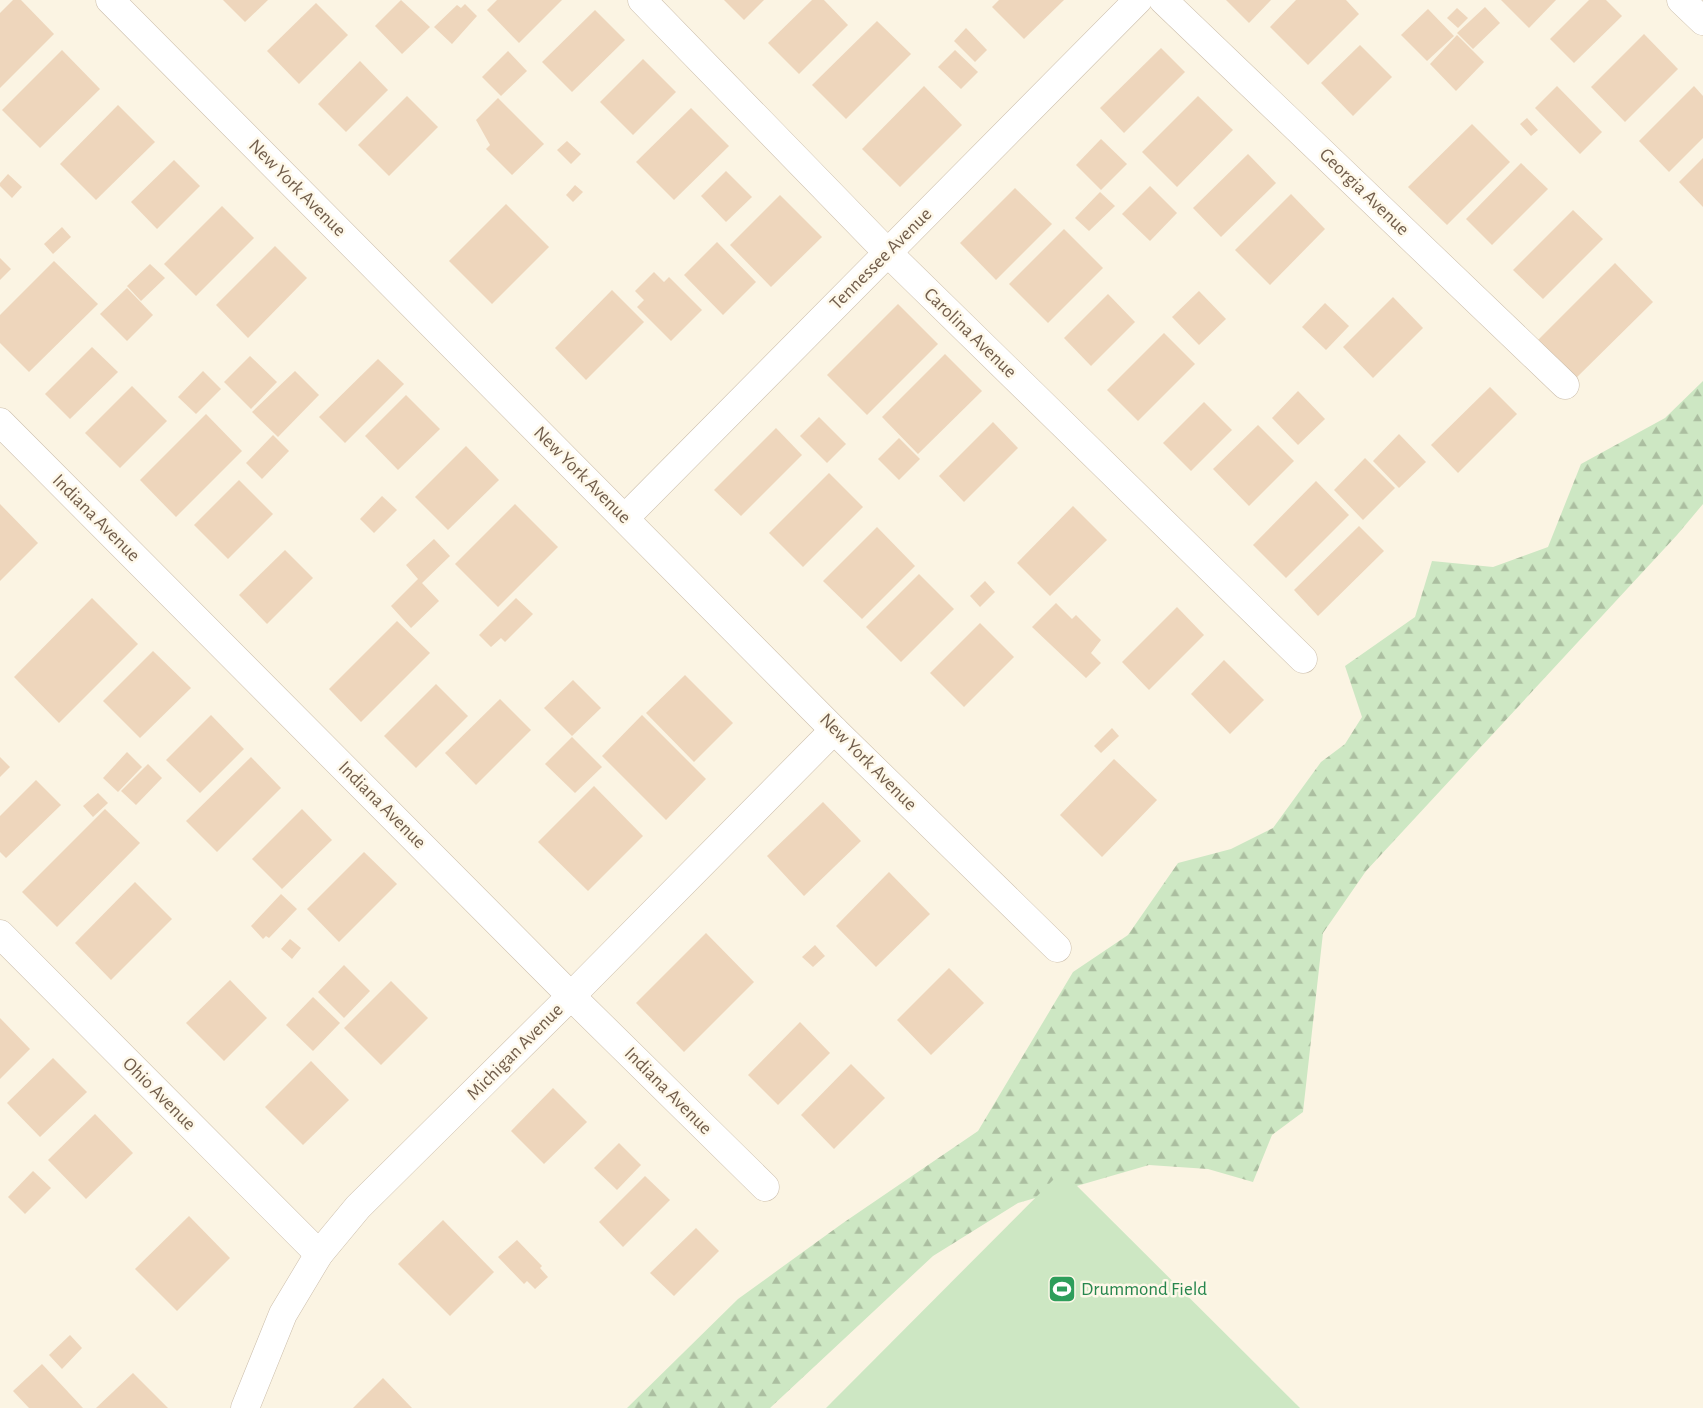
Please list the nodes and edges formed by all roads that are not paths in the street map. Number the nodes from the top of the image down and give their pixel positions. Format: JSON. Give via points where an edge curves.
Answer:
{"nodes":[{"id":1,"x":110,"y":0,"type":"edge"},
{"id":2,"x":642,"y":0,"type":"edge"},
{"id":3,"x":1138,"y":0,"type":"edge"},
{"id":4,"x":1163,"y":0,"type":"edge"},
{"id":5,"x":1681,"y":0,"type":"edge"},
{"id":6,"x":1703,"y":21,"type":"edge"},
{"id":7,"x":887,"y":252,"type":"junction"},
{"id":8,"x":1565,"y":385,"type":"dead end"},
{"id":9,"x":0,"y":422,"type":"edge"},
{"id":10,"x":625,"y":518,"type":"junction"},
{"id":11,"x":1303,"y":659,"type":"dead end"},
{"id":12,"x":834,"y":730,"type":"junction"},
{"id":13,"x":0,"y":934,"type":"edge"},
{"id":14,"x":1057,"y":948,"type":"dead end"},
{"id":15,"x":571,"y":996,"type":"junction"},
{"id":16,"x":765,"y":1187,"type":"dead end"},
{"id":17,"x":318,"y":1254,"type":"junction"},
{"id":18,"x":244,"y":1408,"type":"edge"}],
"edges":[{"from":1,"to":10,"type":"street","name":"New York Avenue"},
{"from":2,"to":7,"type":"street","name":"Carolina Avenue"},
{"from":3,"to":7,"type":"street","name":"Tennessee Avenue"},
{"from":4,"to":8,"type":"street","name":"Georgia Avenue"},
{"from":5,"to":6,"type":"street"},
{"from":7,"to":10,"type":"street","name":"Tennessee Avenue"},
{"from":7,"to":11,"type":"street","name":"Carolina Avenue"},
{"from":9,"to":15,"type":"street","name":"Indiana Avenue"},
{"from":10,"to":12,"type":"street","name":"New York Avenue"},
{"from":12,"to":14,"type":"street","name":"New York Avenue"},
{"from":12,"to":15,"type":"street","name":"Michigan Avenue"},
{"from":13,"to":17,"type":"street","name":"Ohio Avenue"},
{"from":15,"to":16,"type":"street","name":"Indiana Avenue"},
{"from":15,"to":17,"type":"street","name":"Michigan Avenue","via":[[358,1207]]},
{"from":17,"to":18,"type":"street","name":"Michigan Avenue","via":[[283,1314]]}]}
